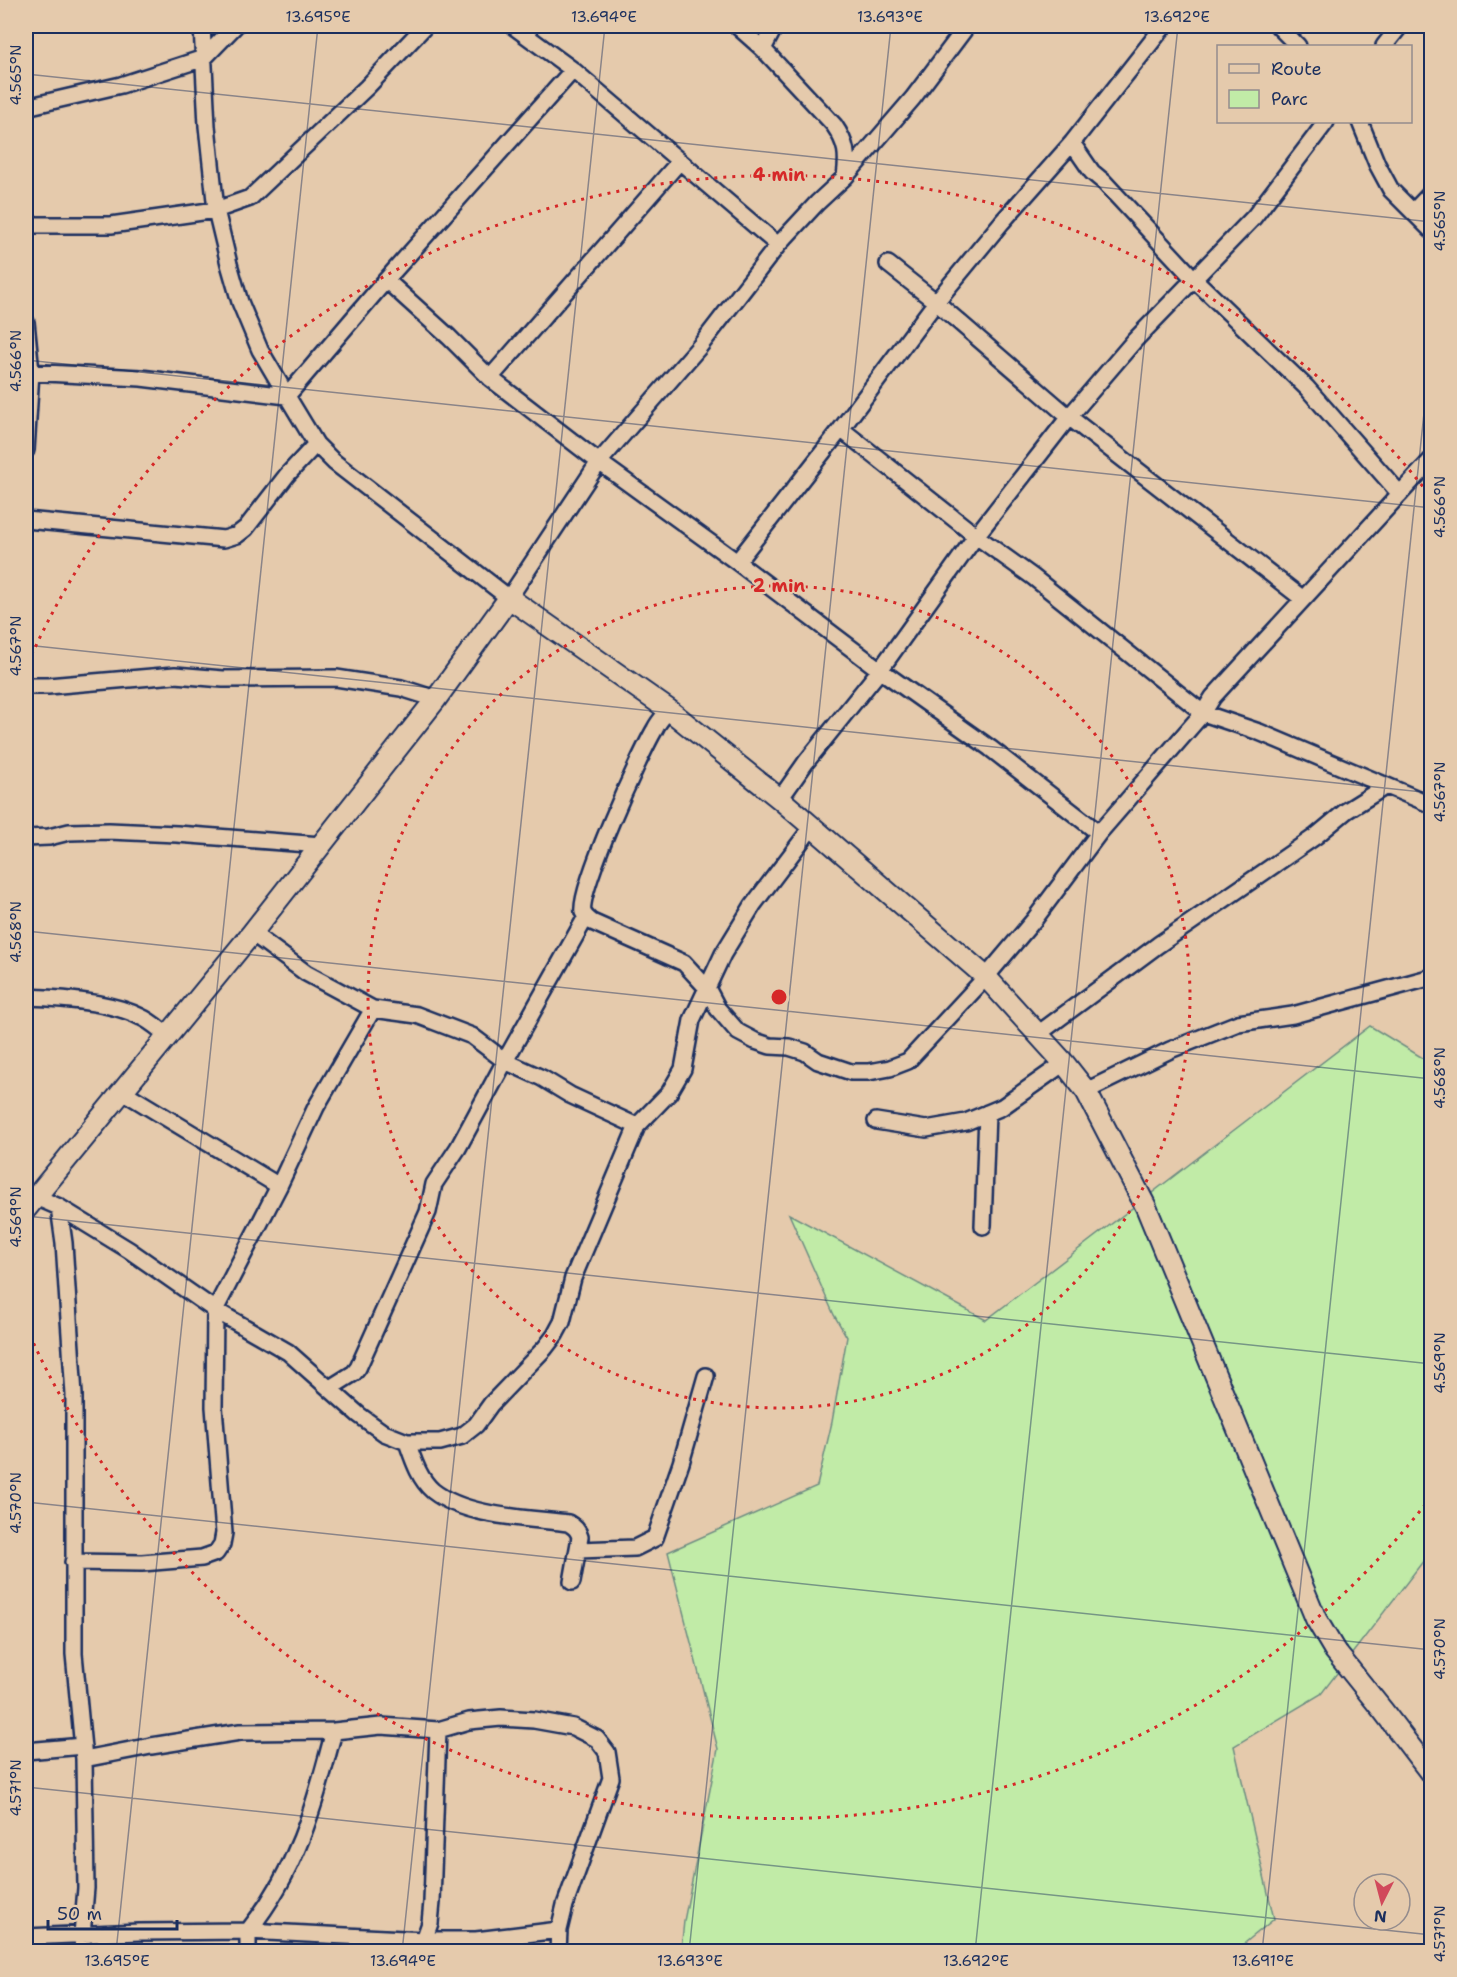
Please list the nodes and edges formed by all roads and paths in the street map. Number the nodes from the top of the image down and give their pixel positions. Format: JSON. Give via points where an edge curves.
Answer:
{"nodes":[{"id":1,"x":202,"y":26,"type":"edge"},
{"id":2,"x":236,"y":26,"type":"edge"},
{"id":3,"x":425,"y":26,"type":"edge"},
{"id":4,"x":513,"y":26,"type":"edge"},
{"id":5,"x":737,"y":26,"type":"edge"},
{"id":6,"x":775,"y":26,"type":"edge"},
{"id":7,"x":967,"y":26,"type":"edge"},
{"id":8,"x":1164,"y":26,"type":"edge"},
{"id":9,"x":1278,"y":26,"type":"edge"},
{"id":10,"x":1400,"y":26,"type":"edge"},
{"id":11,"x":1297,"y":45,"type":"edge"},
{"id":12,"x":1385,"y":45,"type":"edge"},
{"id":13,"x":763,"y":49,"type":"junction"},
{"id":14,"x":204,"y":58,"type":"junction"},
{"id":15,"x":573,"y":70,"type":"junction"},
{"id":16,"x":26,"y":107,"type":"edge"},
{"id":17,"x":1325,"y":123,"type":"edge"},
{"id":18,"x":1360,"y":123,"type":"edge"},
{"id":19,"x":1072,"y":143,"type":"junction"},
{"id":20,"x":679,"y":162,"type":"junction"},
{"id":21,"x":845,"y":177,"type":"junction"},
{"id":22,"x":1431,"y":192,"type":"edge"},
{"id":23,"x":216,"y":210,"type":"junction"},
{"id":24,"x":1413,"y":212,"type":"junction"},
{"id":25,"x":26,"y":225,"type":"edge"},
{"id":26,"x":1431,"y":231,"type":"edge"},
{"id":27,"x":778,"y":245,"type":"junction"},
{"id":28,"x":888,"y":264,"type":"dead end"},
{"id":29,"x":1194,"y":279,"type":"junction"},
{"id":30,"x":386,"y":280,"type":"junction"},
{"id":31,"x":936,"y":302,"type":"junction"},
{"id":32,"x":26,"y":322,"type":"edge"},
{"id":33,"x":28,"y":372,"type":"edge"},
{"id":34,"x":490,"y":378,"type":"junction"},
{"id":35,"x":287,"y":396,"type":"junction"},
{"id":36,"x":1069,"y":417,"type":"junction"},
{"id":37,"x":841,"y":429,"type":"junction"},
{"id":38,"x":316,"y":444,"type":"junction"},
{"id":39,"x":26,"y":450,"type":"edge"},
{"id":40,"x":1431,"y":459,"type":"edge"},
{"id":41,"x":599,"y":462,"type":"junction"},
{"id":42,"x":1400,"y":494,"type":"junction"},
{"id":43,"x":26,"y":520,"type":"edge"},
{"id":44,"x":976,"y":536,"type":"junction"},
{"id":45,"x":737,"y":562,"type":"junction"},
{"id":46,"x":509,"y":598,"type":"junction"},
{"id":47,"x":1303,"y":599,"type":"junction"},
{"id":48,"x":880,"y":670,"type":"junction"},
{"id":49,"x":26,"y":686,"type":"edge"},
{"id":50,"x":436,"y":699,"type":"junction"},
{"id":51,"x":669,"y":710,"type":"junction"},
{"id":52,"x":1203,"y":712,"type":"junction"},
{"id":53,"x":1386,"y":786,"type":"junction"},
{"id":54,"x":780,"y":799,"type":"junction"},
{"id":55,"x":1431,"y":805,"type":"edge"},
{"id":56,"x":812,"y":827,"type":"junction"},
{"id":57,"x":1099,"y":833,"type":"junction"},
{"id":58,"x":26,"y":838,"type":"edge"},
{"id":59,"x":321,"y":845,"type":"junction"},
{"id":60,"x":586,"y":917,"type":"junction"},
{"id":61,"x":252,"y":933,"type":"junction"},
{"id":62,"x":986,"y":977,"type":"junction"},
{"id":63,"x":1431,"y":977,"type":"edge"},
{"id":64,"x":707,"y":988,"type":"junction"},
{"id":65,"x":26,"y":997,"type":"edge"},
{"id":66,"x":373,"y":1009,"type":"junction"},
{"id":67,"x":1038,"y":1034,"type":"junction"},
{"id":68,"x":168,"y":1036,"type":"junction"},
{"id":69,"x":506,"y":1061,"type":"junction"},
{"id":70,"x":1064,"y":1063,"type":"junction"},
{"id":71,"x":122,"y":1090,"type":"junction"},
{"id":72,"x":1086,"y":1091,"type":"junction"},
{"id":73,"x":987,"y":1113,"type":"junction"},
{"id":74,"x":876,"y":1121,"type":"dead end"},
{"id":75,"x":637,"y":1125,"type":"junction"},
{"id":76,"x":279,"y":1186,"type":"junction"},
{"id":77,"x":29,"y":1201,"type":"edge"},
{"id":78,"x":59,"y":1207,"type":"junction"},
{"id":79,"x":983,"y":1226,"type":"dead end"},
{"id":80,"x":215,"y":1310,"type":"junction"},
{"id":81,"x":706,"y":1376,"type":"dead end"},
{"id":82,"x":330,"y":1388,"type":"junction"},
{"id":83,"x":407,"y":1442,"type":"junction"},
{"id":84,"x":578,"y":1550,"type":"junction"},
{"id":85,"x":73,"y":1562,"type":"junction"},
{"id":86,"x":572,"y":1582,"type":"dead end"},
{"id":87,"x":438,"y":1730,"type":"junction"},
{"id":88,"x":334,"y":1731,"type":"junction"},
{"id":89,"x":26,"y":1751,"type":"edge"},
{"id":90,"x":83,"y":1752,"type":"junction"},
{"id":91,"x":1431,"y":1775,"type":"edge"},
{"id":92,"x":559,"y":1930,"type":"junction"},
{"id":93,"x":248,"y":1931,"type":"junction"},
{"id":94,"x":82,"y":1935,"type":"junction"},
{"id":95,"x":26,"y":1937,"type":"edge"},
{"id":96,"x":424,"y":1940,"type":"junction"},
{"id":97,"x":83,"y":1952,"type":"edge"},
{"id":98,"x":248,"y":1952,"type":"edge"},
{"id":99,"x":558,"y":1952,"type":"edge"}],
"edges":[{"from":1,"to":14,"type":"street"},
{"from":2,"to":14,"type":"street"},
{"from":3,"to":23,"type":"street","via":[[250,198]]},
{"from":4,"to":15,"type":"street"},
{"from":5,"to":13,"type":"street"},
{"from":6,"to":13,"type":"street"},
{"from":7,"to":21,"type":"street","via":[[913,98]]},
{"from":8,"to":19,"type":"street"},
{"from":9,"to":11,"type":"street"},
{"from":10,"to":12,"type":"street"},
{"from":13,"to":21,"type":"street","via":[[843,138],[848,162]]},
{"from":14,"to":16,"type":"street","via":[[121,85]]},
{"from":14,"to":23,"type":"street"},
{"from":15,"to":20,"type":"street"},
{"from":15,"to":30,"type":"street"},
{"from":17,"to":29,"type":"street","via":[[1254,217]]},
{"from":18,"to":24,"type":"street","via":[[1391,190]]},
{"from":19,"to":29,"type":"street","via":[[1092,172]]},
{"from":19,"to":31,"type":"street"},
{"from":20,"to":27,"type":"street"},
{"from":20,"to":34,"type":"street"},
{"from":21,"to":27,"type":"street"},
{"from":22,"to":24,"type":"street"},
{"from":23,"to":25,"type":"street","via":[[111,225]]},
{"from":23,"to":35,"type":"street","via":[[240,302],[260,350]]},
{"from":24,"to":26,"type":"street"},
{"from":27,"to":41,"type":"street","via":[[700,346]]},
{"from":28,"to":31,"type":"street"},
{"from":29,"to":36,"type":"street"},
{"from":29,"to":42,"type":"street","via":[[1307,388]]},
{"from":30,"to":34,"type":"street"},
{"from":30,"to":35,"type":"street"},
{"from":31,"to":36,"type":"street"},
{"from":31,"to":37,"type":"street"},
{"from":32,"to":33,"type":"street"},
{"from":33,"to":35,"type":"street","via":[[141,378]]},
{"from":33,"to":39,"type":"street"},
{"from":34,"to":41,"type":"street"},
{"from":35,"to":38,"type":"street"},
{"from":36,"to":44,"type":"street"},
{"from":36,"to":47,"type":"street"},
{"from":37,"to":44,"type":"street"},
{"from":37,"to":45,"type":"street"},
{"from":38,"to":43,"type":"street","via":[[246,528],[224,539]]},
{"from":38,"to":46,"type":"street"},
{"from":40,"to":42,"type":"street"},
{"from":41,"to":45,"type":"street"},
{"from":41,"to":46,"type":"street"},
{"from":42,"to":47,"type":"street"},
{"from":44,"to":48,"type":"street"},
{"from":44,"to":52,"type":"street","via":[[1052,591]]},
{"from":45,"to":48,"type":"street"},
{"from":46,"to":50,"type":"street"},
{"from":46,"to":51,"type":"street"},
{"from":47,"to":52,"type":"street"},
{"from":48,"to":54,"type":"street"},
{"from":48,"to":57,"type":"street","via":[[990,748]]},
{"from":49,"to":50,"type":"street","via":[[175,675],[223,679],[336,678],[401,688]]},
{"from":50,"to":59,"type":"street"},
{"from":51,"to":54,"type":"street"},
{"from":51,"to":60,"type":"street","via":[[656,726],[627,786],[587,885],[583,911]]},
{"from":52,"to":53,"type":"street"},
{"from":52,"to":57,"type":"street"},
{"from":53,"to":55,"type":"street"},
{"from":53,"to":67,"type":"street"},
{"from":54,"to":56,"type":"street"},
{"from":56,"to":62,"type":"street"},
{"from":56,"to":64,"type":"street","via":[[753,905]]},
{"from":57,"to":62,"type":"street"},
{"from":58,"to":59,"type":"street","via":[[109,831]]},
{"from":59,"to":61,"type":"street"},
{"from":60,"to":64,"type":"street","via":[[684,963]]},
{"from":60,"to":69,"type":"street"},
{"from":61,"to":66,"type":"street","via":[[306,972]]},
{"from":61,"to":68,"type":"street"},
{"from":62,"to":64,"type":"street","via":[[908,1061],[869,1072],[851,1072],[818,1061],[805,1052],[755,1041],[738,1032],[718,1009]]},
{"from":62,"to":67,"type":"street"},
{"from":63,"to":72,"type":"street","via":[[1293,1015],[1238,1023],[1170,1050]]},
{"from":64,"to":75,"type":"street","via":[[692,1020],[677,1082]]},
{"from":65,"to":68,"type":"street","via":[[115,1008],[142,1017]]},
{"from":66,"to":69,"type":"street","via":[[417,1015],[472,1036]]},
{"from":66,"to":76,"type":"street","via":[[316,1107]]},
{"from":67,"to":70,"type":"street"},
{"from":68,"to":71,"type":"street"},
{"from":69,"to":75,"type":"street"},
{"from":69,"to":82,"type":"street","via":[[434,1184],[428,1212],[358,1368]]},
{"from":70,"to":72,"type":"street"},
{"from":70,"to":73,"type":"street","via":[[1002,1107]]},
{"from":71,"to":76,"type":"street"},
{"from":71,"to":77,"type":"street"},
{"from":72,"to":91,"type":"street","via":[[1146,1207],[1316,1619],[1335,1651]]},
{"from":73,"to":74,"type":"street","via":[[966,1122],[926,1129]]},
{"from":73,"to":79,"type":"street"},
{"from":75,"to":83,"type":"street","via":[[573,1278],[555,1335],[462,1436],[440,1442]]},
{"from":76,"to":80,"type":"street"},
{"from":77,"to":78,"type":"street"},
{"from":78,"to":80,"type":"street"},
{"from":78,"to":85,"type":"street","via":[[74,1395]]},
{"from":80,"to":82,"type":"street","via":[[288,1352]]},
{"from":80,"to":85,"type":"street","via":[[214,1407],[222,1544],[216,1553],[202,1558],[142,1563]]},
{"from":81,"to":84,"type":"street","via":[[655,1538],[635,1548]]},
{"from":82,"to":83,"type":"street","via":[[384,1434]]},
{"from":83,"to":84,"type":"street","via":[[419,1473],[432,1490],[471,1509],[568,1523],[579,1531]]},
{"from":84,"to":86,"type":"street"},
{"from":85,"to":90,"type":"street","via":[[74,1654]]},
{"from":87,"to":88,"type":"street","via":[[381,1726]]},
{"from":87,"to":92,"type":"street","via":[[469,1721],[534,1720],[573,1727],[597,1739],[607,1752],[611,1778]]},
{"from":87,"to":96,"type":"street","via":[[432,1902]]},
{"from":88,"to":90,"type":"street","via":[[240,1732]]},
{"from":88,"to":93,"type":"street","via":[[298,1849],[286,1876]]},
{"from":89,"to":90,"type":"street"},
{"from":90,"to":94,"type":"street","via":[[86,1888]]},
{"from":92,"to":96,"type":"street","via":[[476,1940]]},
{"from":92,"to":99,"type":"street"},
{"from":93,"to":94,"type":"street"},
{"from":93,"to":96,"type":"street"},
{"from":93,"to":98,"type":"street"},
{"from":94,"to":95,"type":"street"},
{"from":94,"to":97,"type":"street"}]}
